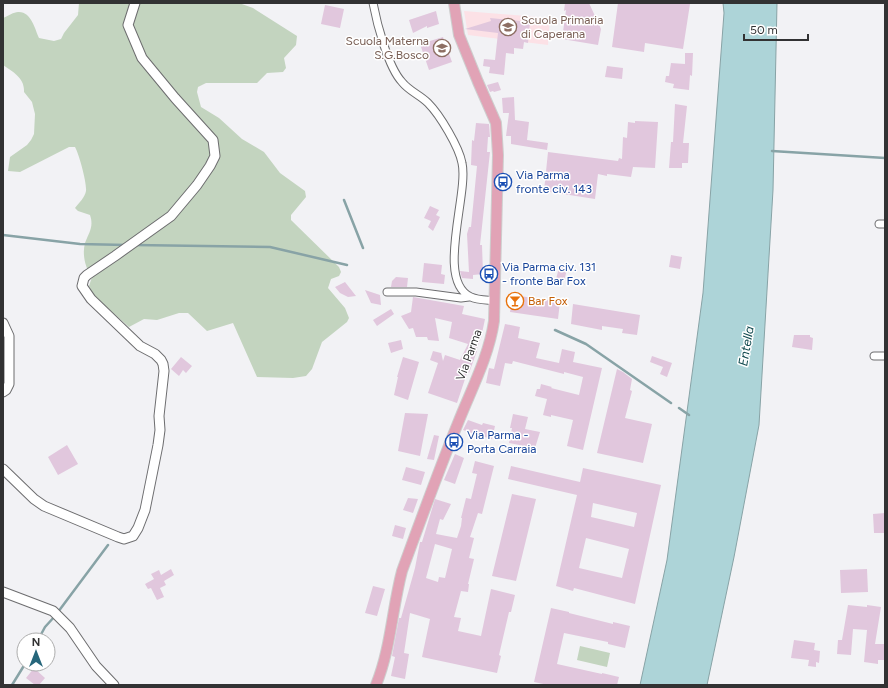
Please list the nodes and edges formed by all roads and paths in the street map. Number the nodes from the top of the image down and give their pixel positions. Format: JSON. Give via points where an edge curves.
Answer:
{"nodes":[{"id":1,"x":135,"y":3,"type":"edge"},
{"id":2,"x":373,"y":3,"type":"edge"},
{"id":3,"x":454,"y":3,"type":"edge"},
{"id":4,"x":387,"y":292,"type":"dead end"},
{"id":5,"x":470,"y":297,"type":"junction"},
{"id":6,"x":495,"y":301,"type":"junction"},
{"id":7,"x":3,"y":323,"type":"edge"},
{"id":8,"x":874,"y":356,"type":"dead end"},
{"id":9,"x":885,"y":356,"type":"edge"},
{"id":10,"x":3,"y":392,"type":"edge"},
{"id":11,"x":3,"y":469,"type":"edge"},
{"id":12,"x":3,"y":592,"type":"edge"},
{"id":13,"x":114,"y":685,"type":"edge"},
{"id":14,"x":376,"y":685,"type":"edge"}],
"edges":[{"from":1,"to":11,"type":"street","via":[[128,25],[142,58],[213,140],[215,156],[197,185],[171,216],[87,274],[82,286],[96,305],[140,346],[155,354],[163,364],[160,430],[145,510],[133,536],[124,539],[44,506]]},
{"from":2,"to":5,"type":"street","via":[[392,69],[402,83],[428,103],[435,112],[463,164],[453,254],[457,279],[463,291]]},
{"from":3,"to":6,"type":"main road","name":"Via Parma","via":[[459,35],[496,123],[498,155]]},
{"from":4,"to":5,"type":"street"},
{"from":5,"to":6,"type":"street"},
{"from":6,"to":14,"type":"main road","name":"Via Parma","via":[[489,343],[402,571],[387,654]]},
{"from":7,"to":10,"type":"street","via":[[9,336],[9,384]]},
{"from":8,"to":9,"type":"street"},
{"from":12,"to":13,"type":"street","via":[[53,611],[70,628],[96,666]]}]}
